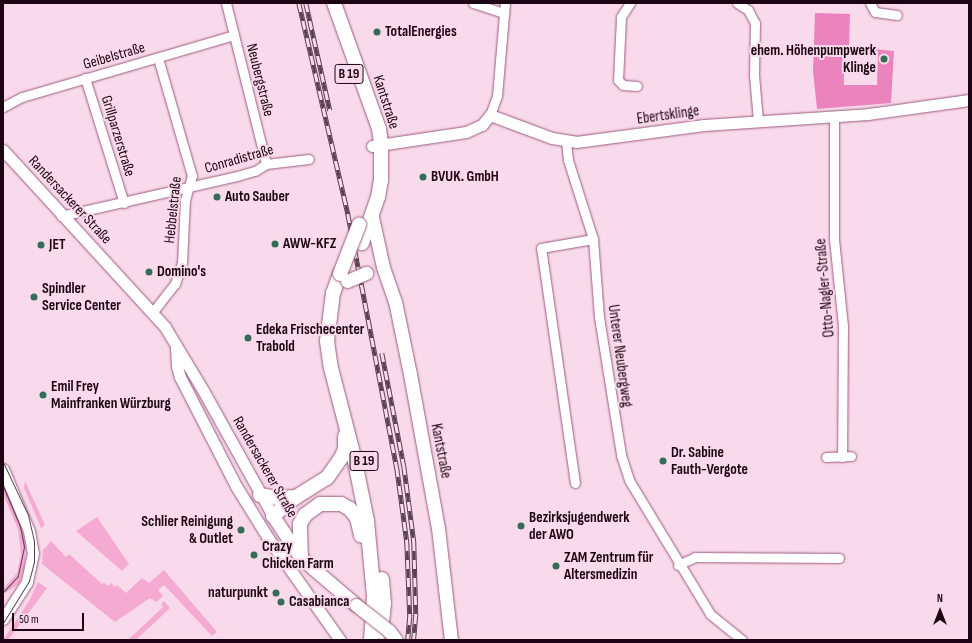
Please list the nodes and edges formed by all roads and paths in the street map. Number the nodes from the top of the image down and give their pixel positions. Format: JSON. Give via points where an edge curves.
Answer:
{"nodes":[{"id":1,"x":226,"y":3,"type":"edge"},
{"id":2,"x":324,"y":3,"type":"edge"},
{"id":3,"x":334,"y":3,"type":"edge"},
{"id":4,"x":473,"y":3,"type":"edge"},
{"id":5,"x":506,"y":3,"type":"edge"},
{"id":6,"x":630,"y":3,"type":"edge"},
{"id":7,"x":737,"y":3,"type":"edge"},
{"id":8,"x":870,"y":3,"type":"edge"},
{"id":9,"x":504,"y":14,"type":"junction"},
{"id":10,"x":896,"y":15,"type":"dead end"},
{"id":11,"x":234,"y":35,"type":"junction"},
{"id":12,"x":158,"y":58,"type":"junction"},
{"id":13,"x":85,"y":78,"type":"junction"},
{"id":14,"x":637,"y":86,"type":"dead end"},
{"id":15,"x":969,"y":100,"type":"edge"},
{"id":16,"x":3,"y":107,"type":"edge"},
{"id":17,"x":490,"y":115,"type":"junction"},
{"id":18,"x":834,"y":117,"type":"junction"},
{"id":19,"x":758,"y":120,"type":"junction"},
{"id":20,"x":566,"y":141,"type":"junction"},
{"id":21,"x":376,"y":145,"type":"junction"},
{"id":22,"x":3,"y":150,"type":"edge"},
{"id":23,"x":309,"y":159,"type":"dead end"},
{"id":24,"x":266,"y":164,"type":"junction"},
{"id":25,"x":189,"y":188,"type":"junction"},
{"id":26,"x":124,"y":203,"type":"junction"},
{"id":27,"x":61,"y":216,"type":"junction"},
{"id":28,"x":372,"y":217,"type":"junction"},
{"id":29,"x":593,"y":239,"type":"junction"},
{"id":30,"x":344,"y":280,"type":"junction"},
{"id":31,"x":392,"y":290,"type":"junction"},
{"id":32,"x":152,"y":313,"type":"junction"},
{"id":33,"x":176,"y":344,"type":"junction"},
{"id":34,"x":346,"y":425,"type":"junction"},
{"id":35,"x":851,"y":456,"type":"dead end"},
{"id":36,"x":826,"y":457,"type":"dead end"},
{"id":37,"x":842,"y":457,"type":"junction"},
{"id":38,"x":3,"y":469,"type":"edge"},
{"id":39,"x":575,"y":483,"type":"dead end"},
{"id":40,"x":260,"y":495,"type":"junction"},
{"id":41,"x":296,"y":497,"type":"junction"},
{"id":42,"x":274,"y":516,"type":"junction"},
{"id":43,"x":301,"y":558,"type":"junction"},
{"id":44,"x":839,"y":558,"type":"dead end"},
{"id":45,"x":678,"y":565,"type":"junction"},
{"id":46,"x":3,"y":619,"type":"edge"},
{"id":47,"x":449,"y":620,"type":"junction"},
{"id":48,"x":340,"y":640,"type":"edge"},
{"id":49,"x":362,"y":640,"type":"edge"},
{"id":50,"x":371,"y":640,"type":"edge"},
{"id":51,"x":380,"y":640,"type":"edge"},
{"id":52,"x":396,"y":640,"type":"edge"},
{"id":53,"x":444,"y":640,"type":"edge"},
{"id":54,"x":452,"y":640,"type":"edge"},
{"id":55,"x":742,"y":640,"type":"edge"}],
"edges":[{"from":1,"to":11,"type":"street","name":"Neubergstraße"},
{"from":2,"to":21,"type":"main road","number":"B 19"},
{"from":3,"to":21,"type":"main road","name":"Kantstraße","number":"B 19","via":[[379,129]]},
{"from":4,"to":9,"type":"street"},
{"from":5,"to":9,"type":"street"},
{"from":6,"to":14,"type":"street","via":[[621,18],[618,80],[623,85]]},
{"from":7,"to":19,"type":"street","via":[[748,10],[755,23],[754,75]]},
{"from":8,"to":10,"type":"street","via":[[875,12]]},
{"from":9,"to":17,"type":"street","via":[[497,96]]},
{"from":11,"to":12,"type":"street","name":"Geibelstraße"},
{"from":11,"to":24,"type":"street","name":"Neubergstraße"},
{"from":12,"to":13,"type":"street","name":"Geibelstraße"},
{"from":12,"to":25,"type":"street","name":"Hebbelstraße","via":[[192,176]]},
{"from":13,"to":16,"type":"street","name":"Geibelstraße","via":[[22,97]]},
{"from":13,"to":26,"type":"street","name":"Grillparzerstraße"},
{"from":15,"to":18,"type":"street","name":"Ebertsklinge"},
{"from":17,"to":20,"type":"street","name":"Ebertsklinge"},
{"from":17,"to":21,"type":"street","via":[[482,124],[466,132]]},
{"from":18,"to":19,"type":"street","name":"Ebertsklinge"},
{"from":18,"to":37,"type":"street","name":"Otto-Nagler-Straße","via":[[834,239],[843,326]]},
{"from":19,"to":20,"type":"street","name":"Ebertsklinge"},
{"from":20,"to":29,"type":"street","name":"Unterer Neubergweg","via":[[568,160]]},
{"from":21,"to":28,"type":"main road","name":"Kantstraße","number":"B 19","via":[[382,180]]},
{"from":21,"to":30,"type":"main road","number":"B 19","bridge":true,"via":[[372,181]]},
{"from":22,"to":27,"type":"street","name":"Randersackerer Straße"},
{"from":23,"to":24,"type":"street","name":"Conradistraße"},
{"from":24,"to":25,"type":"street","name":"Conradistraße","via":[[255,171]]},
{"from":25,"to":26,"type":"street","name":"Conradistraße"},
{"from":25,"to":32,"type":"street","name":"Hebbelstraße","via":[[185,200],[182,263],[175,284]]},
{"from":26,"to":27,"type":"street","name":"Conradistraße"},
{"from":27,"to":32,"type":"street","name":"Randersackerer Straße"},
{"from":28,"to":30,"type":"main road","number":"B 19"},
{"from":28,"to":31,"type":"main road","name":"Kantstraße","via":[[383,267]]},
{"from":29,"to":39,"type":"street","via":[[541,248]]},
{"from":29,"to":45,"type":"street","name":"Unterer Neubergweg","via":[[599,317],[621,455],[629,480]]},
{"from":30,"to":31,"type":"main road","bridge":true,"via":[[366,274],[382,280]]},
{"from":30,"to":34,"type":"main road","number":"B 19","via":[[333,293],[327,341],[331,368]]},
{"from":30,"to":51,"type":"main road","number":"B 19","via":[[337,320],[337,343],[340,368],[363,454],[375,516],[384,603]]},
{"from":31,"to":47,"type":"main road","name":"Kantstraße","via":[[438,528]]},
{"from":32,"to":33,"type":"street","name":"Randersackerer Straße"},
{"from":33,"to":40,"type":"street","name":"Randersackerer Straße"},
{"from":33,"to":48,"type":"street","name":"Randersackerer Straße","via":[[180,377],[236,486],[268,538]]},
{"from":34,"to":41,"type":"main road","via":[[345,449],[334,469],[314,488]]},
{"from":34,"to":50,"type":"main road","number":"B 19","via":[[364,500],[372,559],[374,596]]},
{"from":35,"to":37,"type":"street"},
{"from":36,"to":37,"type":"street"},
{"from":38,"to":46,"type":"street","via":[[26,520],[33,553],[27,582]]},
{"from":40,"to":41,"type":"main road","via":[[277,498]]},
{"from":40,"to":42,"type":"street","name":"Randersackerer Straße"},
{"from":41,"to":42,"type":"main road"},
{"from":42,"to":43,"type":"main road","name":"Randersackerer Straße"},
{"from":43,"to":49,"type":"main road","via":[[299,531],[304,515],[320,504],[341,504],[350,509],[357,518],[363,549],[365,600]]},
{"from":43,"to":52,"type":"main road","name":"Randersackerer Straße","bridge":true},
{"from":44,"to":45,"type":"street","via":[[695,557]]},
{"from":45,"to":55,"type":"street","name":"Unterer Neubergweg","via":[[710,614]]},
{"from":47,"to":53,"type":"main road","name":"Kantstraße"},
{"from":47,"to":54,"type":"main road","name":"Kantstraße"}]}
